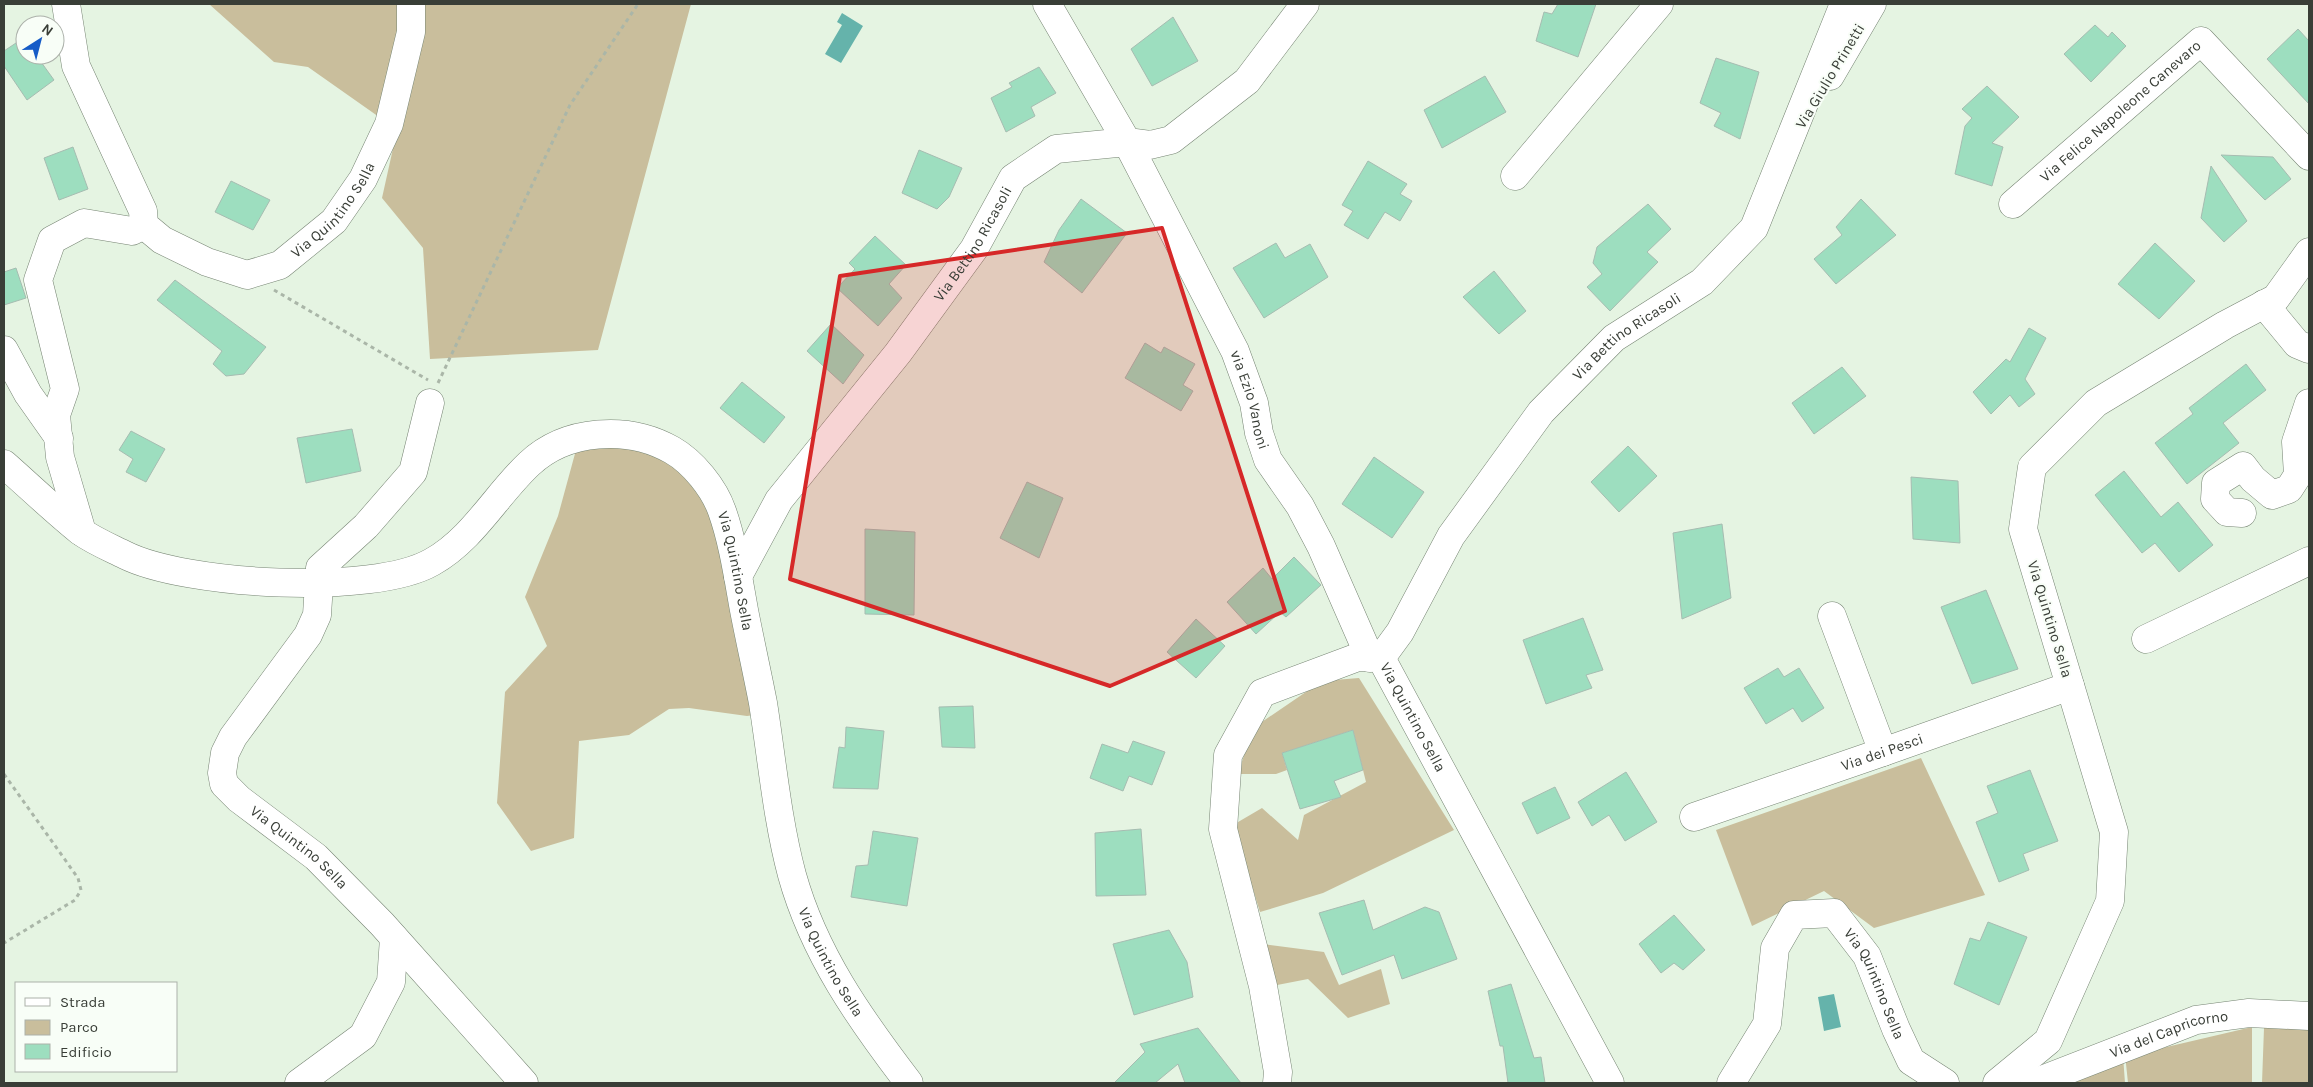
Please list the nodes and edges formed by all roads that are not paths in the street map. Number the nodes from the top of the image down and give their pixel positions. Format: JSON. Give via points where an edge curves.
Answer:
{"nodes":[{"id":1,"x":66,"y":4,"type":"edge"},
{"id":2,"x":411,"y":4,"type":"edge"},
{"id":3,"x":1047,"y":4,"type":"edge"},
{"id":4,"x":1305,"y":4,"type":"edge"},
{"id":5,"x":1659,"y":4,"type":"edge"},
{"id":6,"x":1844,"y":4,"type":"edge"},
{"id":7,"x":1872,"y":4,"type":"edge"},
{"id":8,"x":1127,"y":142,"type":"junction"},
{"id":9,"x":1786,"y":148,"type":"junction"},
{"id":10,"x":2309,"y":156,"type":"edge"},
{"id":11,"x":1515,"y":176,"type":"dead end"},
{"id":12,"x":2013,"y":204,"type":"dead end"},
{"id":13,"x":144,"y":225,"type":"junction"},
{"id":14,"x":2309,"y":252,"type":"edge"},
{"id":15,"x":2264,"y":304,"type":"junction"},
{"id":16,"x":2309,"y":349,"type":"edge"},
{"id":17,"x":4,"y":350,"type":"edge"},
{"id":18,"x":430,"y":403,"type":"dead end"},
{"id":19,"x":2309,"y":403,"type":"edge"},
{"id":20,"x":59,"y":438,"type":"junction"},
{"id":21,"x":4,"y":464,"type":"edge"},
{"id":22,"x":2242,"y":513,"type":"dead end"},
{"id":23,"x":82,"y":532,"type":"junction"},
{"id":24,"x":2309,"y":561,"type":"edge"},
{"id":25,"x":738,"y":576,"type":"junction"},
{"id":26,"x":319,"y":584,"type":"junction"},
{"id":27,"x":1832,"y":616,"type":"dead end"},
{"id":28,"x":2146,"y":639,"type":"dead end"},
{"id":29,"x":1375,"y":658,"type":"junction"},
{"id":30,"x":2070,"y":686,"type":"junction"},
{"id":31,"x":1884,"y":752,"type":"junction"},
{"id":32,"x":1694,"y":816,"type":"dead end"},
{"id":33,"x":394,"y":938,"type":"junction"},
{"id":34,"x":2309,"y":1016,"type":"edge"},
{"id":35,"x":299,"y":1083,"type":"edge"},
{"id":36,"x":524,"y":1083,"type":"edge"},
{"id":37,"x":909,"y":1083,"type":"edge"},
{"id":38,"x":1277,"y":1083,"type":"edge"},
{"id":39,"x":1610,"y":1083,"type":"edge"},
{"id":40,"x":1731,"y":1083,"type":"edge"},
{"id":41,"x":1945,"y":1083,"type":"edge"},
{"id":42,"x":1997,"y":1083,"type":"edge"},
{"id":43,"x":2034,"y":1083,"type":"edge"}],
"edges":[{"from":1,"to":13,"type":"street","via":[[76,66],[143,211]]},
{"from":2,"to":13,"type":"street","name":"Via Quintino Sella","via":[[411,32],[389,124],[362,179],[334,221],[280,265],[247,275],[208,262],[162,240]]},
{"from":3,"to":8,"type":"street","name":"via Ezio Vanoni"},
{"from":4,"to":8,"type":"street","name":"Via Bettino Ricasoli","via":[[1247,81],[1171,140],[1150,145]]},
{"from":5,"to":11,"type":"street"},
{"from":6,"to":9,"type":"street","name":"Via Bettino Ricasoli"},
{"from":7,"to":9,"type":"street","name":"Via Giulio Prinetti"},
{"from":8,"to":25,"type":"street","name":"Via Bettino Ricasoli","via":[[1056,149],[1013,178],[974,249],[898,353],[779,500]]},
{"from":8,"to":29,"type":"street","name":"via Ezio Vanoni","via":[[1235,351],[1254,403],[1268,460],[1300,506]]},
{"from":9,"to":29,"type":"street","name":"Via Bettino Ricasoli","via":[[1754,228],[1702,282],[1614,338],[1541,412],[1451,536],[1400,632]]},
{"from":10,"to":12,"type":"street","name":"Via Felice Napoleone Canevaro","via":[[2200,32]]},
{"from":13,"to":20,"type":"street","via":[[132,231],[84,223],[52,240],[38,280],[65,389],[56,415]]},
{"from":14,"to":15,"type":"street","name":"Via Quintino Sella","via":[[2276,298]]},
{"from":15,"to":16,"type":"street","via":[[2297,344]]},
{"from":15,"to":30,"type":"street","name":"Via Quintino Sella","via":[[2096,403],[2032,467],[2023,530]]},
{"from":17,"to":20,"type":"street","via":[[28,394]]},
{"from":18,"to":26,"type":"street","via":[[412,472],[366,526],[320,568]]},
{"from":19,"to":22,"type":"street","via":[[2296,442],[2298,475],[2289,490],[2272,495],[2243,466],[2216,483],[2215,498],[2227,512]]},
{"from":20,"to":23,"type":"street","via":[[60,457]]},
{"from":21,"to":23,"type":"street","name":"Via Quintino Sella"},
{"from":23,"to":26,"type":"street","name":"Via Quintino Sella","via":[[130,558],[179,571],[214,577]]},
{"from":24,"to":28,"type":"street"},
{"from":25,"to":26,"type":"street","name":"Via Quintino Sella","via":[[722,509],[706,482],[674,451],[624,433],[577,438],[531,462],[472,528],[431,563],[400,574]]},
{"from":25,"to":37,"type":"street","name":"Via Quintino Sella","via":[[792,876],[811,926],[842,990]]},
{"from":26,"to":33,"type":"street","name":"Via Quintino Sella","via":[[317,615],[308,635],[233,737],[225,753],[224,784],[316,857]]},
{"from":27,"to":31,"type":"street"},
{"from":29,"to":38,"type":"street","name":"Via Quintino Sella","via":[[1358,657],[1262,693],[1228,755],[1223,829],[1263,986],[1278,1072]]},
{"from":29,"to":39,"type":"street","name":"Via Quintino Sella"},
{"from":30,"to":31,"type":"street","name":"Via dei Pesci"},
{"from":30,"to":42,"type":"street","name":"Via Quintino Sella","via":[[2114,832],[2110,901],[2048,1041]]},
{"from":31,"to":32,"type":"street","name":"Via dei Pesci"},
{"from":33,"to":35,"type":"street","via":[[390,982],[363,1036]]},
{"from":33,"to":36,"type":"street","name":"Via Quintino Sella"},
{"from":34,"to":43,"type":"street","name":"Via del Capricorno","via":[[2249,1013],[2196,1020]]},
{"from":40,"to":41,"type":"street","name":"Via Quintino Sella","via":[[1767,1024],[1775,948],[1794,915],[1834,914],[1868,956],[1912,1061]]}]}
